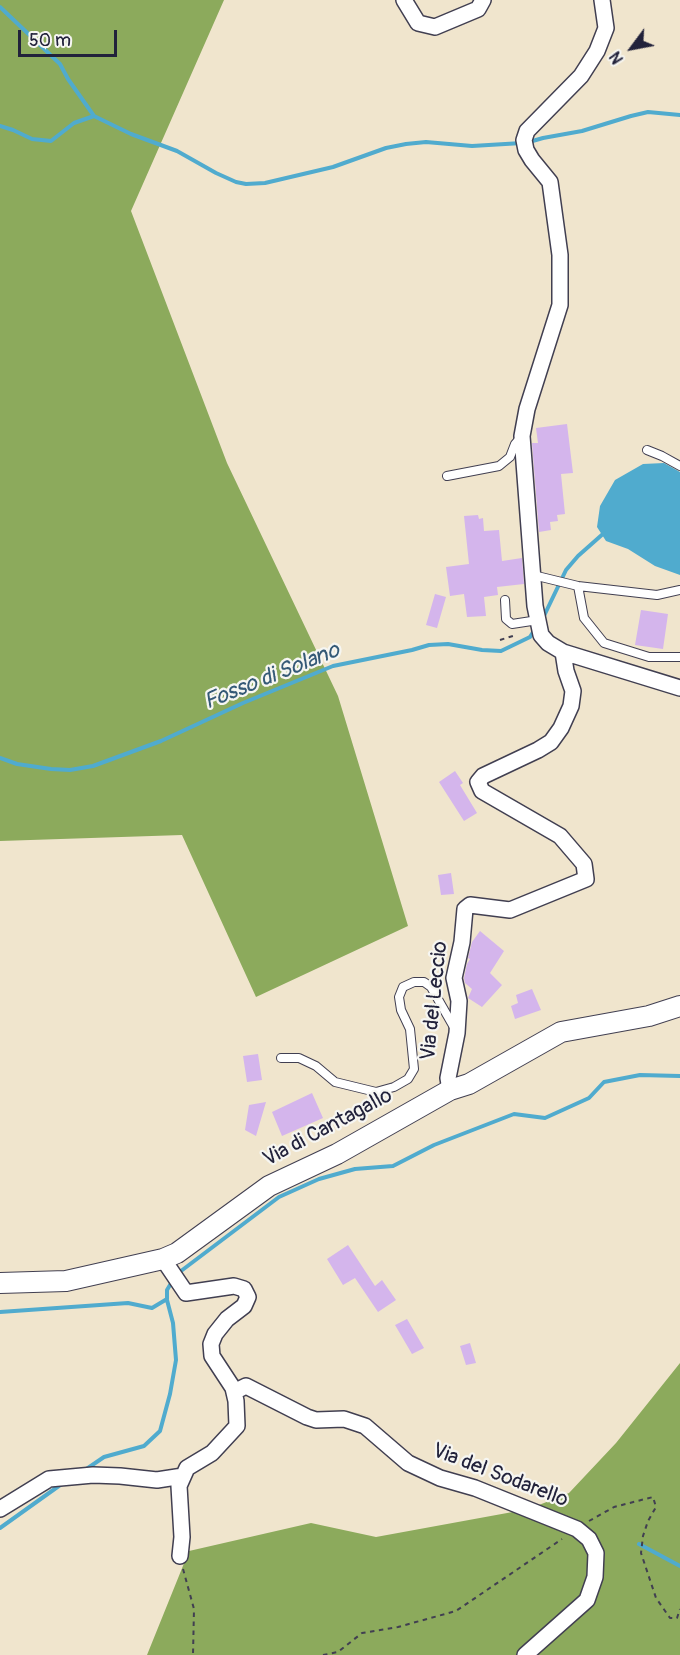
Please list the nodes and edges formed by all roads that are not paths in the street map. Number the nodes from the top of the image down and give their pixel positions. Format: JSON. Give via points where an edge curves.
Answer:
{"nodes":[{"id":1,"x":404,"y":0,"type":"edge"},
{"id":2,"x":483,"y":0,"type":"edge"},
{"id":3,"x":602,"y":0,"type":"edge"},
{"id":4,"x":522,"y":436,"type":"junction"},
{"id":5,"x":647,"y":450,"type":"dead end"},
{"id":6,"x":680,"y":466,"type":"edge"},
{"id":7,"x":447,"y":476,"type":"dead end"},
{"id":8,"x":533,"y":575,"type":"junction"},
{"id":9,"x":578,"y":586,"type":"junction"},
{"id":10,"x":680,"y":590,"type":"edge"},
{"id":11,"x":505,"y":600,"type":"dead end"},
{"id":12,"x":538,"y":620,"type":"junction"},
{"id":13,"x":563,"y":652,"type":"junction"},
{"id":14,"x":680,"y":657,"type":"edge"},
{"id":15,"x":680,"y":688,"type":"edge"},
{"id":16,"x":680,"y":1006,"type":"edge"},
{"id":17,"x":457,"y":1033,"type":"junction"},
{"id":18,"x":281,"y":1058,"type":"dead end"},
{"id":19,"x":450,"y":1090,"type":"junction"},
{"id":20,"x":168,"y":1265,"type":"junction"},
{"id":21,"x":0,"y":1283,"type":"edge"},
{"id":22,"x":234,"y":1392,"type":"junction"},
{"id":23,"x":183,"y":1476,"type":"junction"},
{"id":24,"x":0,"y":1509,"type":"edge"},
{"id":25,"x":180,"y":1556,"type":"road end"},
{"id":26,"x":525,"y":1655,"type":"edge"}],
"edges":[{"from":1,"to":2,"type":"street","via":[[418,23],[435,27],[478,9]]},
{"from":3,"to":4,"type":"street","via":[[606,28],[597,51],[581,76],[527,131],[525,145],[550,182],[560,255],[560,305]]},
{"from":4,"to":7,"type":"lane","via":[[510,457],[499,466]]},
{"from":4,"to":8,"type":"street"},
{"from":5,"to":6,"type":"lane"},
{"from":8,"to":9,"type":"lane"},
{"from":8,"to":12,"type":"street"},
{"from":9,"to":10,"type":"lane","via":[[657,595]]},
{"from":9,"to":14,"type":"lane","via":[[584,618],[604,643],[649,657]]},
{"from":11,"to":12,"type":"lane","via":[[506,619],[512,624]]},
{"from":12,"to":13,"type":"street","via":[[541,635]]},
{"from":13,"to":15,"type":"street"},
{"from":13,"to":17,"type":"street","name":"Via del Leccio","via":[[573,691],[561,728],[551,742],[478,782],[482,791],[560,836],[584,864],[586,879],[510,910],[470,905],[465,909],[454,978],[459,1001]]},
{"from":16,"to":19,"type":"street","name":"Via di Cantagallo","via":[[649,1016],[561,1032],[469,1084]]},
{"from":17,"to":18,"type":"lane","via":[[431,987],[414,982],[403,987],[399,997],[410,1029],[414,1069],[408,1079],[376,1092],[335,1082],[299,1058]]},
{"from":17,"to":19,"type":"street","name":"Via del Leccio","via":[[448,1078]]},
{"from":19,"to":20,"type":"street","name":"Via di Cantagallo","via":[[337,1154],[269,1186],[177,1253]]},
{"from":20,"to":21,"type":"street","name":"Via di Cantagallo","via":[[66,1281]]},
{"from":20,"to":22,"type":"street","via":[[186,1293],[234,1286],[244,1289],[248,1297],[244,1306],[227,1319],[211,1344],[212,1356]]},
{"from":22,"to":23,"type":"street","via":[[237,1426],[212,1453],[187,1468]]},
{"from":22,"to":26,"type":"street","name":"Via del Sodarello","via":[[246,1386],[307,1417],[344,1419],[365,1426],[408,1463],[578,1529],[590,1539],[596,1553],[596,1577],[587,1600]]},
{"from":23,"to":24,"type":"street","via":[[157,1480],[93,1475],[49,1479]]},
{"from":23,"to":25,"type":"street","via":[[179,1486]]}]}
